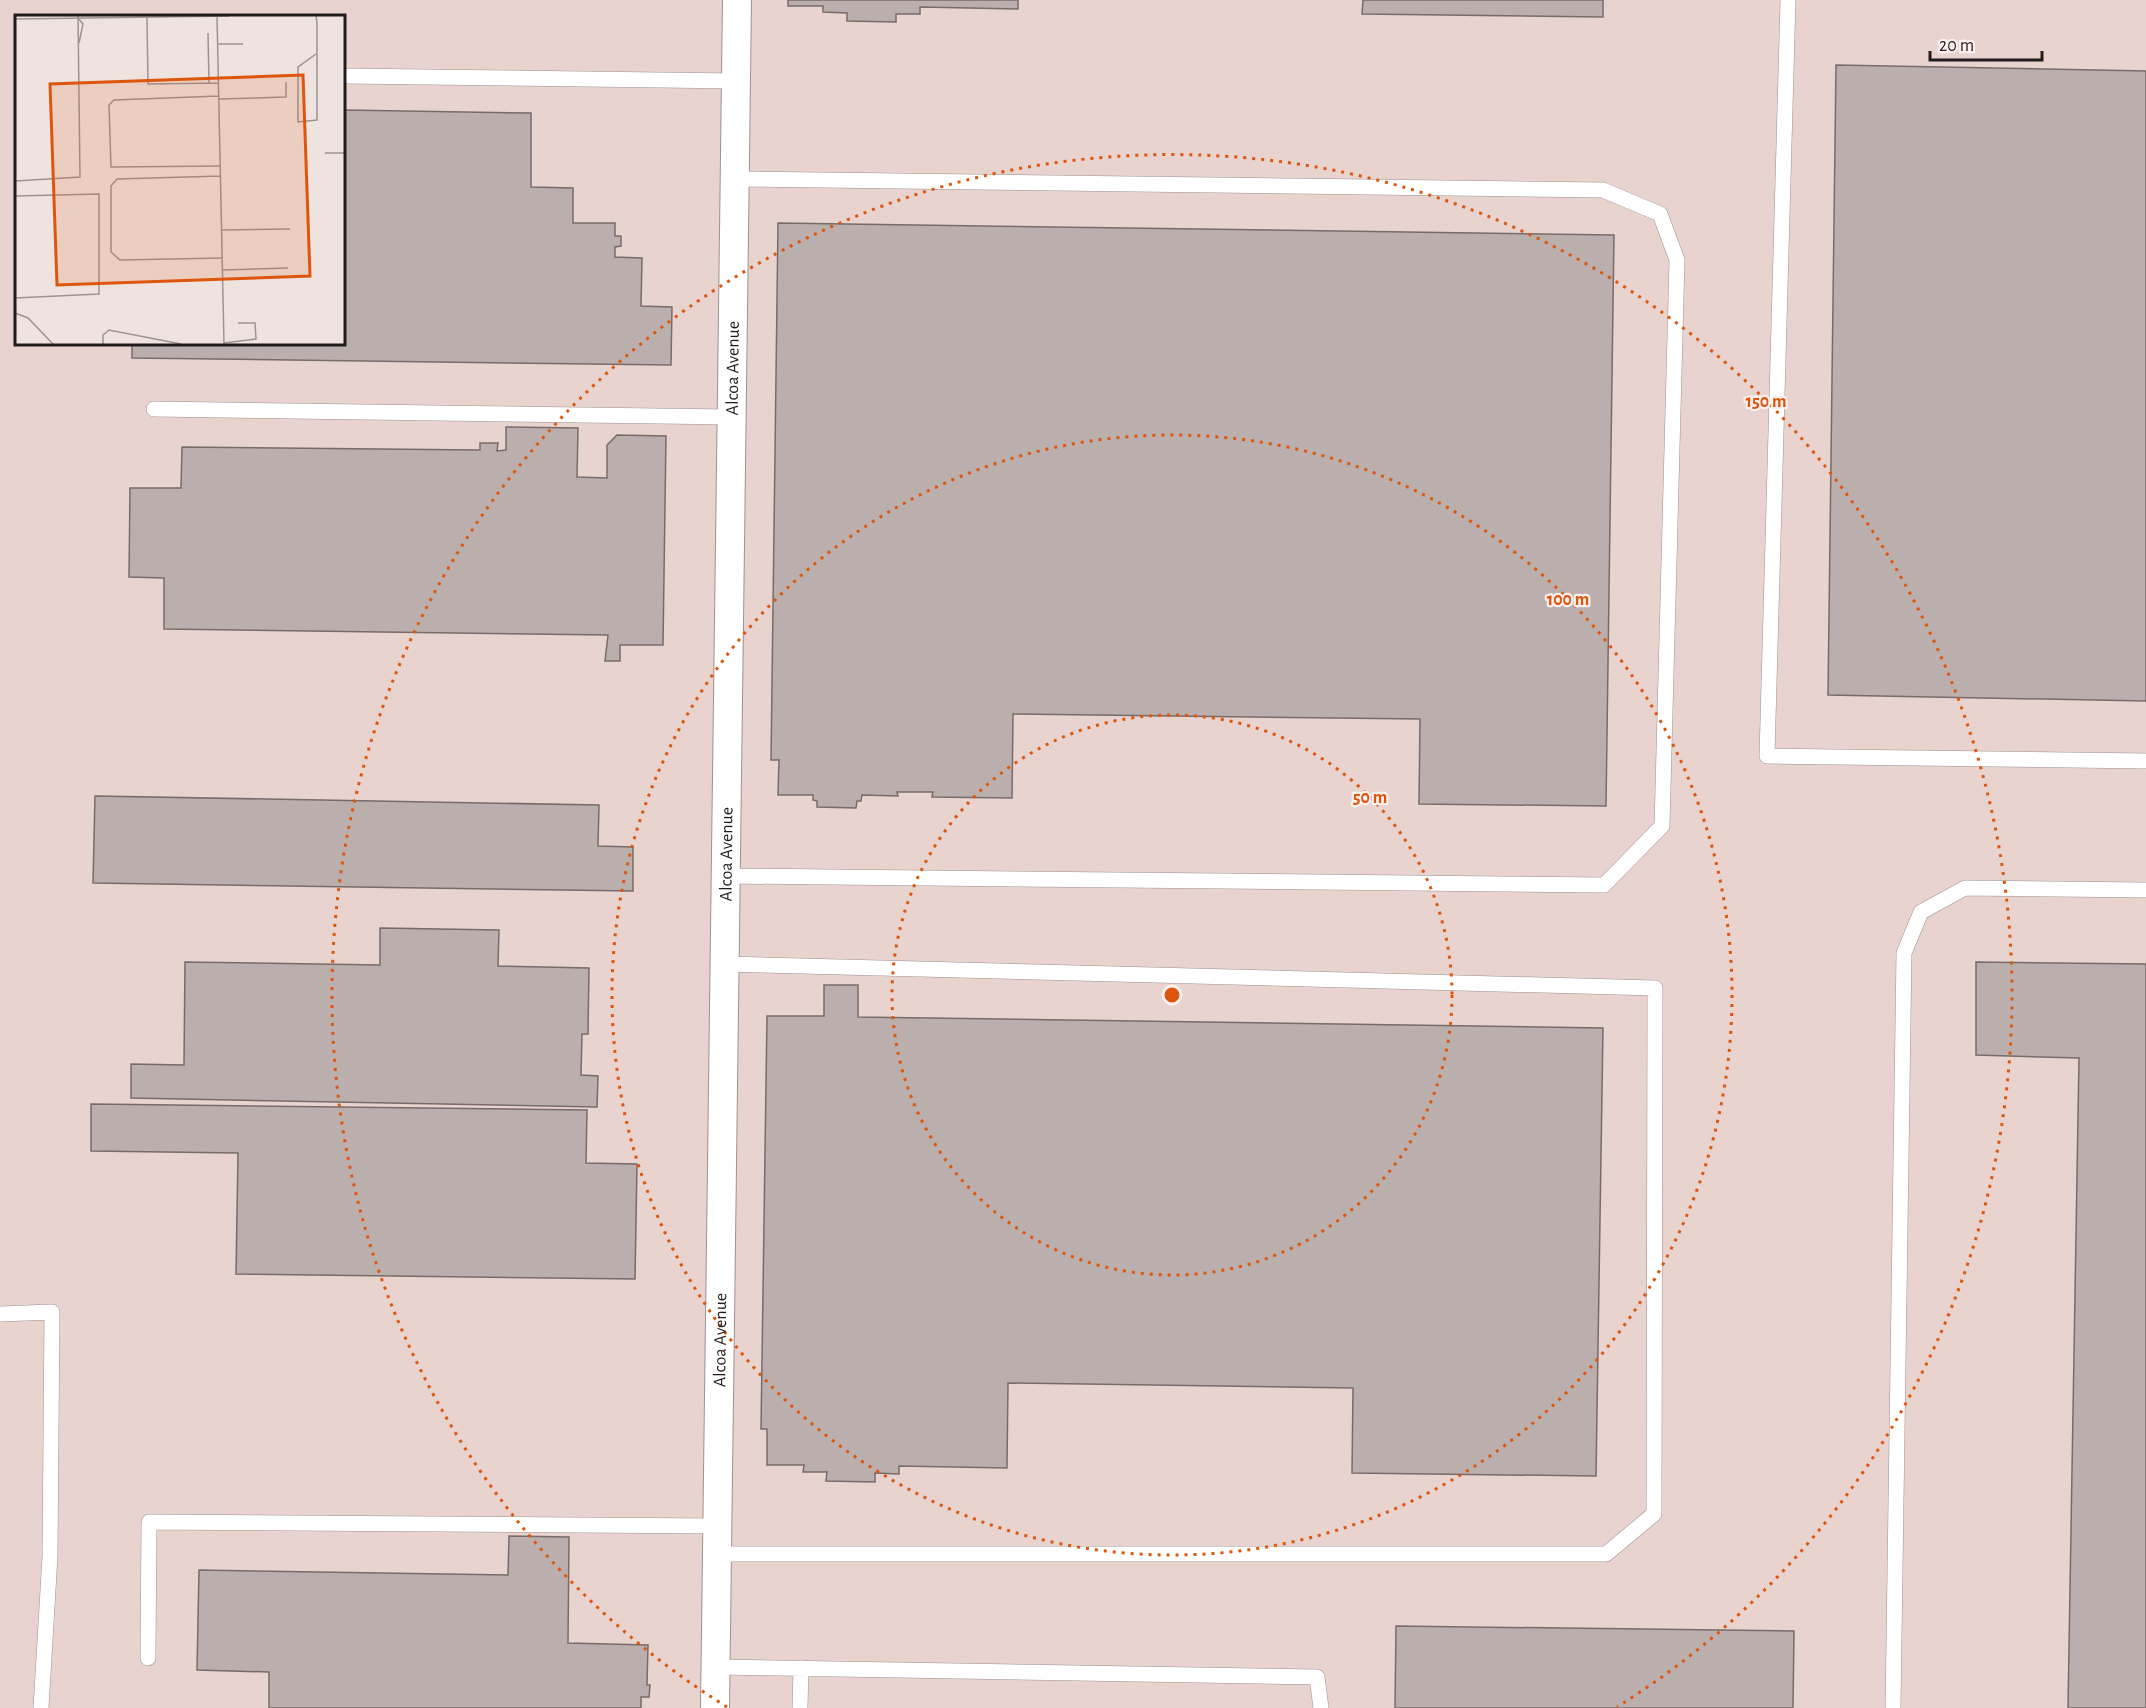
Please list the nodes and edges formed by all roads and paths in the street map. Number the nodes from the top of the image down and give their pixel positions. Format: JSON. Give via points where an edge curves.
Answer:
{"nodes":[{"id":1,"x":738,"y":0,"type":"edge"},
{"id":2,"x":1788,"y":0,"type":"edge"},
{"id":3,"x":345,"y":76,"type":"edge"},
{"id":4,"x":736,"y":81,"type":"junction"},
{"id":5,"x":735,"y":179,"type":"junction"},
{"id":6,"x":154,"y":409,"type":"dead end"},
{"id":7,"x":732,"y":417,"type":"junction"},
{"id":8,"x":2146,"y":761,"type":"edge"},
{"id":9,"x":726,"y":876,"type":"junction"},
{"id":10,"x":2146,"y":890,"type":"edge"},
{"id":11,"x":725,"y":964,"type":"junction"},
{"id":12,"x":0,"y":1314,"type":"edge"},
{"id":13,"x":717,"y":1540,"type":"junction"},
{"id":14,"x":148,"y":1658,"type":"dead end"},
{"id":15,"x":716,"y":1667,"type":"junction"},
{"id":16,"x":801,"y":1668,"type":"junction"},
{"id":17,"x":41,"y":1708,"type":"edge"},
{"id":18,"x":715,"y":1708,"type":"edge"},
{"id":19,"x":800,"y":1708,"type":"edge"},
{"id":20,"x":1321,"y":1708,"type":"edge"},
{"id":21,"x":1893,"y":1708,"type":"edge"}],
"edges":[{"from":1,"to":4,"type":"street","name":"Alcoa Avenue"},
{"from":2,"to":8,"type":"lane","via":[[1767,756]]},
{"from":3,"to":4,"type":"lane"},
{"from":4,"to":5,"type":"street","name":"Alcoa Avenue"},
{"from":5,"to":7,"type":"street","name":"Alcoa Avenue"},
{"from":5,"to":9,"type":"lane","via":[[1603,190],[1660,214],[1677,260],[1662,826],[1604,885]]},
{"from":6,"to":7,"type":"lane"},
{"from":7,"to":9,"type":"street","name":"Alcoa Avenue"},
{"from":9,"to":11,"type":"street","name":"Alcoa Avenue"},
{"from":10,"to":21,"type":"lane","via":[[1965,888],[1921,912],[1904,953]]},
{"from":11,"to":13,"type":"street","name":"Alcoa Avenue"},
{"from":11,"to":13,"type":"lane","via":[[1655,988],[1654,1514],[1606,1554]]},
{"from":12,"to":17,"type":"lane","via":[[52,1312],[50,1556]]},
{"from":13,"to":14,"type":"lane","via":[[150,1522]]},
{"from":13,"to":15,"type":"street","name":"Alcoa Avenue"},
{"from":15,"to":16,"type":"lane"},
{"from":15,"to":18,"type":"street","name":"Alcoa Avenue"},
{"from":16,"to":19,"type":"lane"},
{"from":16,"to":20,"type":"lane","via":[[1317,1677]]}]}
